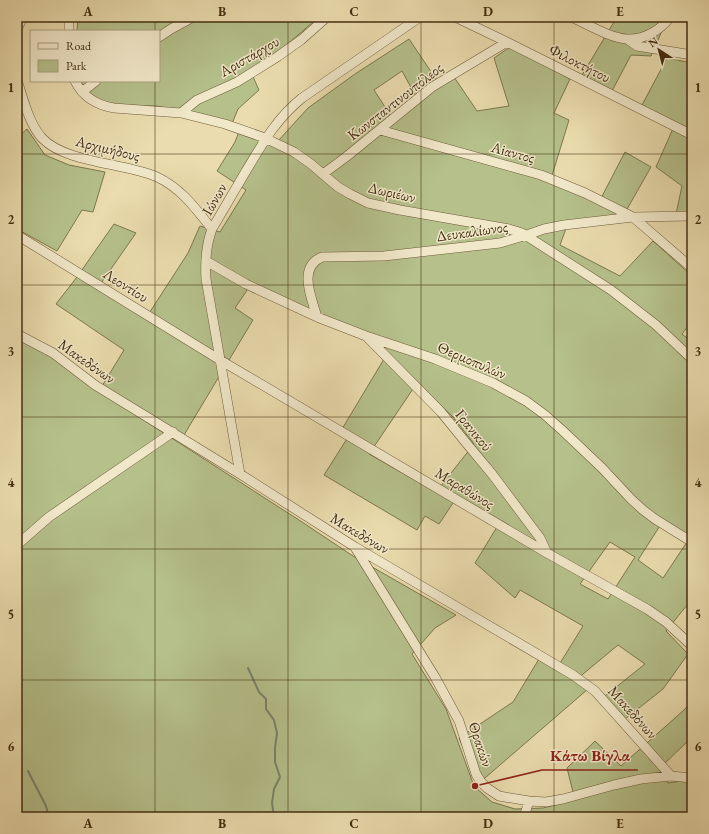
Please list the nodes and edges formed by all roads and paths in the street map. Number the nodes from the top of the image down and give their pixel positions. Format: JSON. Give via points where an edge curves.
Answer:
{"nodes":[{"id":1,"x":23,"y":17,"type":"edge"},
{"id":2,"x":69,"y":17,"type":"edge"},
{"id":3,"x":193,"y":17,"type":"edge"},
{"id":4,"x":327,"y":17,"type":"edge"},
{"id":5,"x":420,"y":17,"type":"edge"},
{"id":6,"x":456,"y":17,"type":"edge"},
{"id":7,"x":571,"y":17,"type":"edge"},
{"id":8,"x":670,"y":17,"type":"edge"},
{"id":9,"x":17,"y":29,"type":"edge"},
{"id":10,"x":69,"y":30,"type":"edge"},
{"id":11,"x":160,"y":36,"type":"edge"},
{"id":12,"x":627,"y":39,"type":"junction"},
{"id":13,"x":507,"y":42,"type":"junction"},
{"id":14,"x":692,"y":55,"type":"edge"},
{"id":15,"x":17,"y":80,"type":"edge"},
{"id":16,"x":75,"y":82,"type":"edge"},
{"id":17,"x":95,"y":82,"type":"edge"},
{"id":18,"x":82,"y":92,"type":"junction"},
{"id":19,"x":181,"y":113,"type":"junction"},
{"id":20,"x":380,"y":130,"type":"junction"},
{"id":21,"x":692,"y":135,"type":"edge"},
{"id":22,"x":265,"y":138,"type":"junction"},
{"id":23,"x":323,"y":174,"type":"junction"},
{"id":24,"x":692,"y":216,"type":"edge"},
{"id":25,"x":633,"y":217,"type":"junction"},
{"id":26,"x":212,"y":229,"type":"junction"},
{"id":27,"x":17,"y":235,"type":"edge"},
{"id":28,"x":527,"y":236,"type":"junction"},
{"id":29,"x":206,"y":261,"type":"junction"},
{"id":30,"x":692,"y":268,"type":"edge"},
{"id":31,"x":317,"y":317,"type":"junction"},
{"id":32,"x":17,"y":334,"type":"edge"},
{"id":33,"x":366,"y":336,"type":"junction"},
{"id":34,"x":692,"y":359,"type":"edge"},
{"id":35,"x":220,"y":360,"type":"junction"},
{"id":36,"x":173,"y":432,"type":"junction"},
{"id":37,"x":240,"y":474,"type":"junction"},
{"id":38,"x":692,"y":542,"type":"edge"},
{"id":39,"x":17,"y":545,"type":"edge"},
{"id":40,"x":355,"y":547,"type":"junction"},
{"id":41,"x":546,"y":553,"type":"junction"},
{"id":42,"x":692,"y":646,"type":"edge"},
{"id":43,"x":671,"y":776,"type":"junction"},
{"id":44,"x":692,"y":778,"type":"edge"},
{"id":45,"x":529,"y":801,"type":"junction"},
{"id":46,"x":524,"y":817,"type":"edge"}],
"edges":[{"from":1,"to":9,"type":"street"},
{"from":2,"to":10,"type":"street"},
{"from":3,"to":11,"type":"street"},
{"from":4,"to":19,"type":"street","name":"Αριστάρχου","via":[[277,57],[237,82],[197,100]]},
{"from":5,"to":22,"type":"street","name":"Ιώνων","via":[[298,101],[281,117]]},
{"from":6,"to":13,"type":"street","name":"Φιλοκτήτου"},
{"from":7,"to":12,"type":"street","via":[[606,33]]},
{"from":8,"to":12,"type":"street","via":[[655,32]]},
{"from":12,"to":14,"type":"street","via":[[636,46]]},
{"from":13,"to":20,"type":"street","name":"Κωνσταντινουπόλεος","via":[[432,86]]},
{"from":13,"to":21,"type":"street","name":"Φιλοκτήτου"},
{"from":15,"to":26,"type":"street","name":"Αρχιμήδους","via":[[33,124],[45,142],[69,154],[138,170],[162,179],[177,189]]},
{"from":16,"to":18,"type":"street","name":"Δωριέων"},
{"from":17,"to":18,"type":"street"},
{"from":18,"to":19,"type":"street","name":"Δωριέων","via":[[92,101],[114,108]]},
{"from":19,"to":22,"type":"street","name":"Δωριέων","via":[[225,124]]},
{"from":20,"to":23,"type":"street","name":"Κωνσταντινουπόλεος"},
{"from":20,"to":25,"type":"street","name":"Aiαντος","via":[[541,175]]},
{"from":22,"to":23,"type":"street","name":"Δωριέων","via":[[300,156]]},
{"from":22,"to":26,"type":"street","name":"Ιώνων"},
{"from":23,"to":28,"type":"street","name":"Δωριέων","via":[[344,191],[368,203],[514,230]]},
{"from":24,"to":25,"type":"street","name":"Δευκαλίωνος"},
{"from":25,"to":28,"type":"street","name":"Δευκαλίωνος","via":[[564,225]]},
{"from":25,"to":30,"type":"street"},
{"from":26,"to":29,"type":"street","name":"Ιώνων"},
{"from":27,"to":35,"type":"street","name":"Λεοντίου"},
{"from":28,"to":31,"type":"street","name":"Δευκαλίωνος","via":[[500,243],[384,256],[316,259],[308,278]]},
{"from":28,"to":34,"type":"street","name":"Δωριέων","via":[[611,290],[656,325]]},
{"from":29,"to":31,"type":"street","name":"Θερμοπυλών","via":[[246,284]]},
{"from":29,"to":35,"type":"street","name":"Ιώνων","via":[[206,284]]},
{"from":31,"to":33,"type":"street","name":"Θερμοπυλών"},
{"from":32,"to":36,"type":"street","name":"Μακεδόνων","via":[[54,352],[95,385]]},
{"from":33,"to":38,"type":"street","name":"Θερμοπυλών","via":[[435,359],[493,383],[526,401],[563,431],[643,510]]},
{"from":33,"to":41,"type":"street","name":"Γρανικού","via":[[441,412],[540,538]]},
{"from":35,"to":37,"type":"street","name":"Ιώνων"},
{"from":35,"to":41,"type":"street","name":"Μαραθώνος"},
{"from":36,"to":37,"type":"street","name":"Μακεδόνων"},
{"from":36,"to":39,"type":"street","via":[[50,517]]},
{"from":37,"to":40,"type":"street","name":"Μακεδόνων"},
{"from":40,"to":43,"type":"street","name":"Μακεδόνων","via":[[573,674],[595,691]]},
{"from":40,"to":45,"type":"street","name":"Θρακών","via":[[435,676],[459,721],[481,782],[499,796]]},
{"from":41,"to":42,"type":"street","name":"Μαραθώνος","via":[[654,613]]},
{"from":43,"to":44,"type":"street","name":"Θρακών"},
{"from":43,"to":45,"type":"street","name":"Θρακών","via":[[614,784],[546,802]]},
{"from":45,"to":46,"type":"street"}]}
